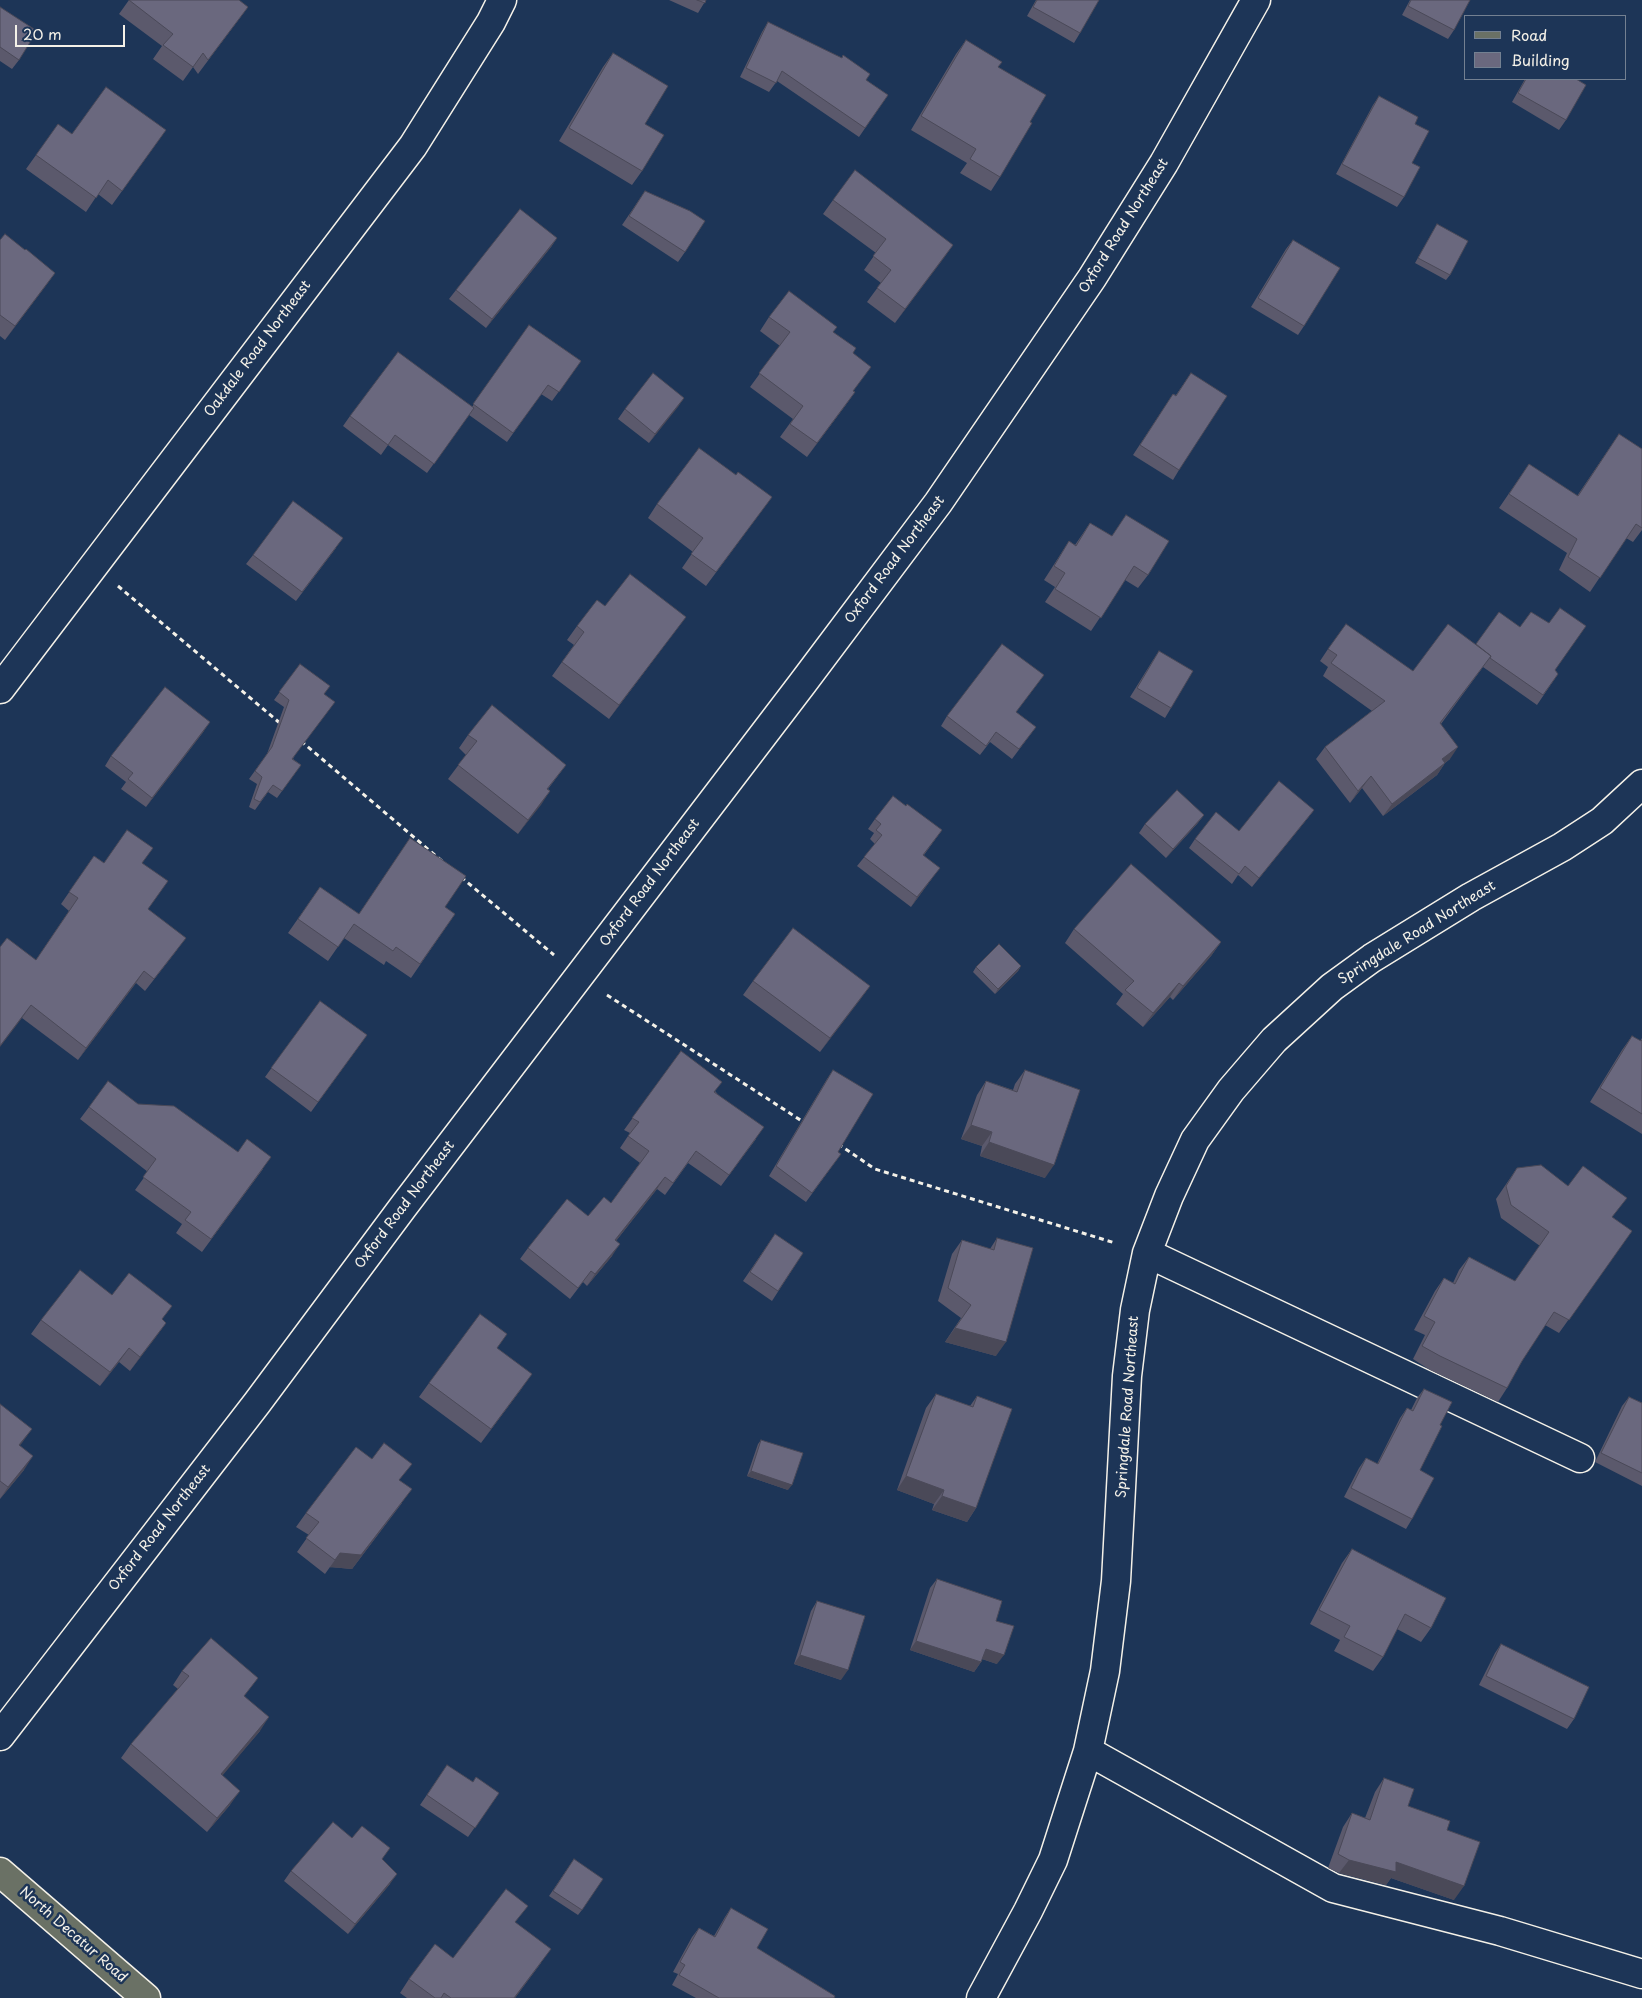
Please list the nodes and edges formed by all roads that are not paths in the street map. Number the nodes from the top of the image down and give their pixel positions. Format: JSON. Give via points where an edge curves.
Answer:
{"nodes":[{"id":1,"x":502,"y":0,"type":"edge"},
{"id":2,"x":1256,"y":0,"type":"edge"},
{"id":3,"x":0,"y":689,"type":"edge"},
{"id":4,"x":1642,"y":784,"type":"edge"},
{"id":5,"x":1147,"y":1253,"type":"junction"},
{"id":6,"x":1580,"y":1458,"type":"dead end"},
{"id":7,"x":0,"y":1736,"type":"edge"},
{"id":8,"x":1088,"y":1751,"type":"junction"},
{"id":9,"x":0,"y":1872,"type":"edge"},
{"id":10,"x":1642,"y":1974,"type":"edge"},
{"id":11,"x":146,"y":1998,"type":"edge"},
{"id":12,"x":981,"y":1998,"type":"edge"}],
"edges":[{"from":1,"to":3,"type":"street","name":"Oakdale Road Northeast","via":[[413,146]]},
{"from":2,"to":7,"type":"street","name":"Oxford Road Northeast","via":[[1164,163],[1092,278],[938,503],[257,1403]]},
{"from":4,"to":5,"type":"street","name":"Springdale Road Northeast","via":[[1602,821],[1562,847],[1471,897],[1372,958],[1332,987],[1274,1040],[1231,1090],[1195,1140]]},
{"from":5,"to":6,"type":"street"},
{"from":5,"to":8,"type":"street","name":"Springdale Road Northeast","via":[[1127,1376],[1116,1581],[1105,1671]]},
{"from":8,"to":10,"type":"street","via":[[1333,1888],[1517,1936]]},
{"from":8,"to":12,"type":"street","name":"Springdale Road Northeast","via":[[1053,1860]]},
{"from":9,"to":11,"type":"main road","name":"North Decatur Road"}]}
